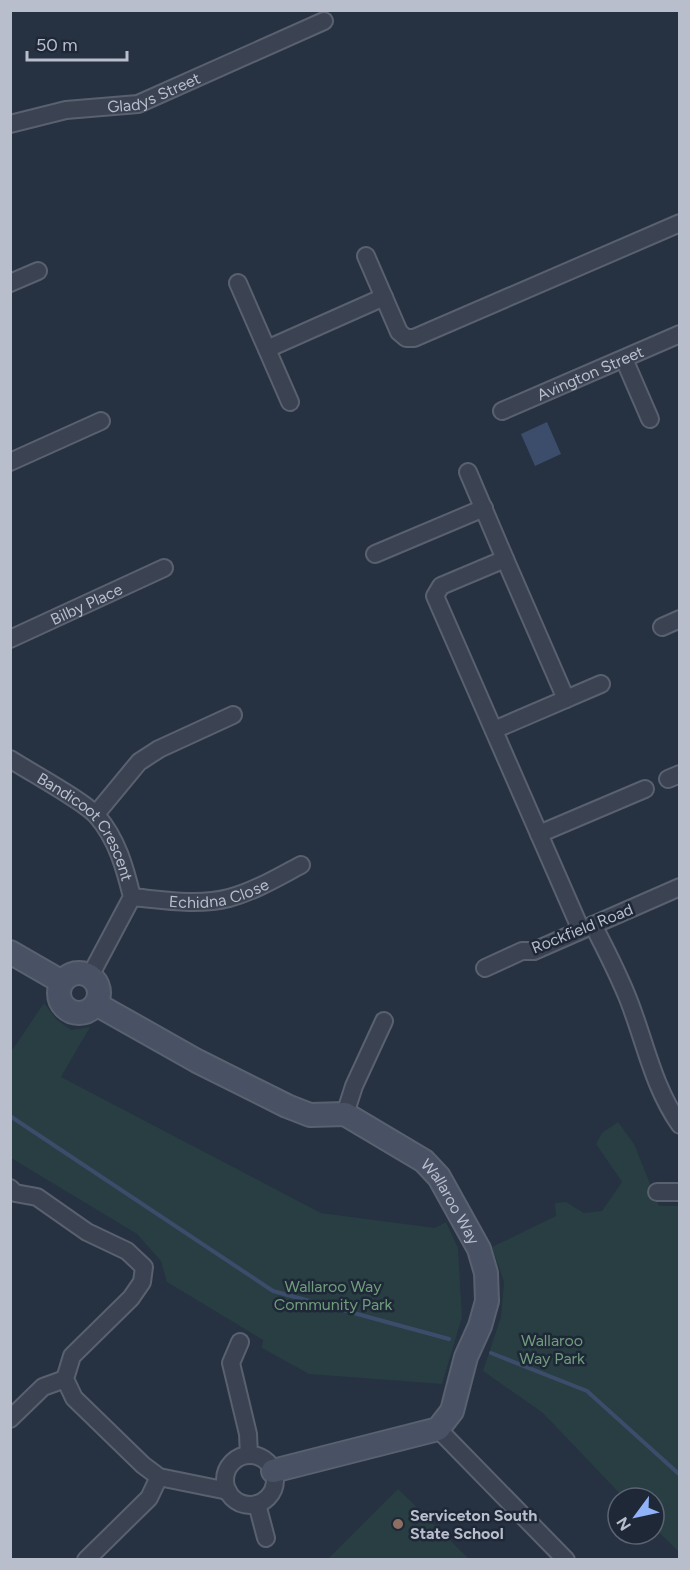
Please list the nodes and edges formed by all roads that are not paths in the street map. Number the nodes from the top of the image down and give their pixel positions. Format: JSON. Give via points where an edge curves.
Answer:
{"nodes":[{"id":1,"x":324,"y":21,"type":"dead end"},
{"id":2,"x":10,"y":124,"type":"edge"},
{"id":3,"x":680,"y":223,"type":"edge"},
{"id":4,"x":366,"y":256,"type":"dead end"},
{"id":5,"x":38,"y":271,"type":"dead end"},
{"id":6,"x":10,"y":283,"type":"edge"},
{"id":7,"x":238,"y":284,"type":"dead end"},
{"id":8,"x":384,"y":297,"type":"junction"},
{"id":9,"x":680,"y":334,"type":"edge"},
{"id":10,"x":267,"y":349,"type":"junction"},
{"id":11,"x":624,"y":358,"type":"junction"},
{"id":12,"x":290,"y":402,"type":"dead end"},
{"id":13,"x":502,"y":411,"type":"dead end"},
{"id":14,"x":650,"y":418,"type":"dead end"},
{"id":15,"x":101,"y":422,"type":"dead end"},
{"id":16,"x":10,"y":462,"type":"edge"},
{"id":17,"x":468,"y":472,"type":"dead end"},
{"id":18,"x":484,"y":508,"type":"junction"},
{"id":19,"x":375,"y":554,"type":"dead end"},
{"id":20,"x":505,"y":559,"type":"junction"},
{"id":21,"x":164,"y":568,"type":"dead end"},
{"id":22,"x":680,"y":619,"type":"edge"},
{"id":23,"x":662,"y":627,"type":"dead end"},
{"id":24,"x":10,"y":639,"type":"edge"},
{"id":25,"x":601,"y":684,"type":"dead end"},
{"id":26,"x":566,"y":699,"type":"junction"},
{"id":27,"x":233,"y":715,"type":"dead end"},
{"id":28,"x":494,"y":730,"type":"junction"},
{"id":29,"x":10,"y":759,"type":"edge"},
{"id":30,"x":645,"y":789,"type":"dead end"},
{"id":31,"x":96,"y":814,"type":"junction"},
{"id":32,"x":539,"y":834,"type":"junction"},
{"id":33,"x":301,"y":865,"type":"dead end"},
{"id":34,"x":680,"y":887,"type":"edge"},
{"id":35,"x":132,"y":897,"type":"junction"},
{"id":36,"x":587,"y":927,"type":"junction"},
{"id":37,"x":10,"y":952,"type":"edge"},
{"id":38,"x":485,"y":968,"type":"dead end"},
{"id":39,"x":90,"y":976,"type":"junction"},
{"id":40,"x":62,"y":982,"type":"junction"},
{"id":41,"x":96,"y":1004,"type":"junction"},
{"id":42,"x":384,"y":1021,"type":"dead end"},
{"id":43,"x":345,"y":1114,"type":"junction"},
{"id":44,"x":680,"y":1125,"type":"edge"},
{"id":45,"x":657,"y":1192,"type":"dead end"},
{"id":46,"x":680,"y":1192,"type":"edge"},
{"id":47,"x":12,"y":1194,"type":"edge"},
{"id":48,"x":240,"y":1342,"type":"dead end"},
{"id":49,"x":64,"y":1379,"type":"junction"},
{"id":50,"x":10,"y":1419,"type":"edge"},
{"id":51,"x":438,"y":1429,"type":"junction"},
{"id":52,"x":249,"y":1455,"type":"junction"},
{"id":53,"x":273,"y":1471,"type":"junction"},
{"id":54,"x":159,"y":1478,"type":"junction"},
{"id":55,"x":228,"y":1491,"type":"junction"},
{"id":56,"x":257,"y":1504,"type":"junction"},
{"id":57,"x":266,"y":1539,"type":"dead end"},
{"id":58,"x":86,"y":1560,"type":"edge"},
{"id":59,"x":566,"y":1560,"type":"edge"}],
"edges":[{"from":1,"to":2,"type":"street","name":"Gladys Street","via":[[138,104],[66,110]]},
{"from":3,"to":8,"type":"street","via":[[414,338],[399,333]]},
{"from":4,"to":8,"type":"street"},
{"from":5,"to":6,"type":"street"},
{"from":7,"to":10,"type":"street"},
{"from":8,"to":10,"type":"street"},
{"from":9,"to":11,"type":"street","name":"Avington Street"},
{"from":10,"to":12,"type":"street"},
{"from":11,"to":13,"type":"street","name":"Avington Street"},
{"from":11,"to":14,"type":"street"},
{"from":15,"to":16,"type":"street"},
{"from":17,"to":18,"type":"street"},
{"from":18,"to":19,"type":"street"},
{"from":18,"to":20,"type":"street"},
{"from":20,"to":26,"type":"street"},
{"from":20,"to":28,"type":"street","via":[[441,586],[435,597]]},
{"from":21,"to":24,"type":"street","name":"Bilby Place"},
{"from":22,"to":23,"type":"street"},
{"from":25,"to":26,"type":"street"},
{"from":26,"to":28,"type":"street"},
{"from":27,"to":31,"type":"street","via":[[139,762]]},
{"from":28,"to":32,"type":"street"},
{"from":29,"to":31,"type":"street","name":"Bandicoot Crescent"},
{"from":30,"to":32,"type":"street"},
{"from":31,"to":35,"type":"street","name":"Bandicoot Crescent","via":[[114,841]]},
{"from":32,"to":36,"type":"street"},
{"from":33,"to":35,"type":"street","name":"Echidna Close","via":[[228,898],[197,901]]},
{"from":34,"to":36,"type":"street","name":"Rockfield Road"},
{"from":35,"to":39,"type":"street","name":"Bandicoot Crescent"},
{"from":36,"to":38,"type":"street","name":"Rockfield Road"},
{"from":36,"to":44,"type":"street","via":[[628,998],[650,1067],[666,1106]]},
{"from":37,"to":40,"type":"street"},
{"from":39,"to":40,"type":"street","via":[[71,974]]},
{"from":39,"to":41,"type":"street","via":[[98,986]]},
{"from":40,"to":41,"type":"street","via":[[59,995],[65,1008],[85,1012]]},
{"from":41,"to":43,"type":"street","via":[[287,1106],[310,1115]]},
{"from":42,"to":43,"type":"street"},
{"from":43,"to":51,"type":"street","name":"Wallaroo Way","via":[[424,1161],[452,1197],[479,1249],[486,1273],[487,1301],[466,1357],[452,1411]]},
{"from":45,"to":46,"type":"street"},
{"from":47,"to":49,"type":"street","via":[[37,1197],[87,1232],[127,1251],[144,1267],[142,1282],[131,1298],[72,1356]]},
{"from":48,"to":52,"type":"street","via":[[231,1363],[248,1434]]},
{"from":49,"to":50,"type":"street","via":[[43,1387]]},
{"from":49,"to":54,"type":"street","via":[[74,1398]]},
{"from":51,"to":53,"type":"street"},
{"from":51,"to":59,"type":"street"},
{"from":52,"to":53,"type":"street","via":[[264,1459]]},
{"from":52,"to":55,"type":"street","via":[[229,1467],[225,1478]]},
{"from":53,"to":56,"type":"street","via":[[272,1492]]},
{"from":54,"to":55,"type":"street"},
{"from":54,"to":58,"type":"street","via":[[149,1498]]},
{"from":55,"to":56,"type":"street","via":[[238,1502]]},
{"from":56,"to":57,"type":"street"}]}
